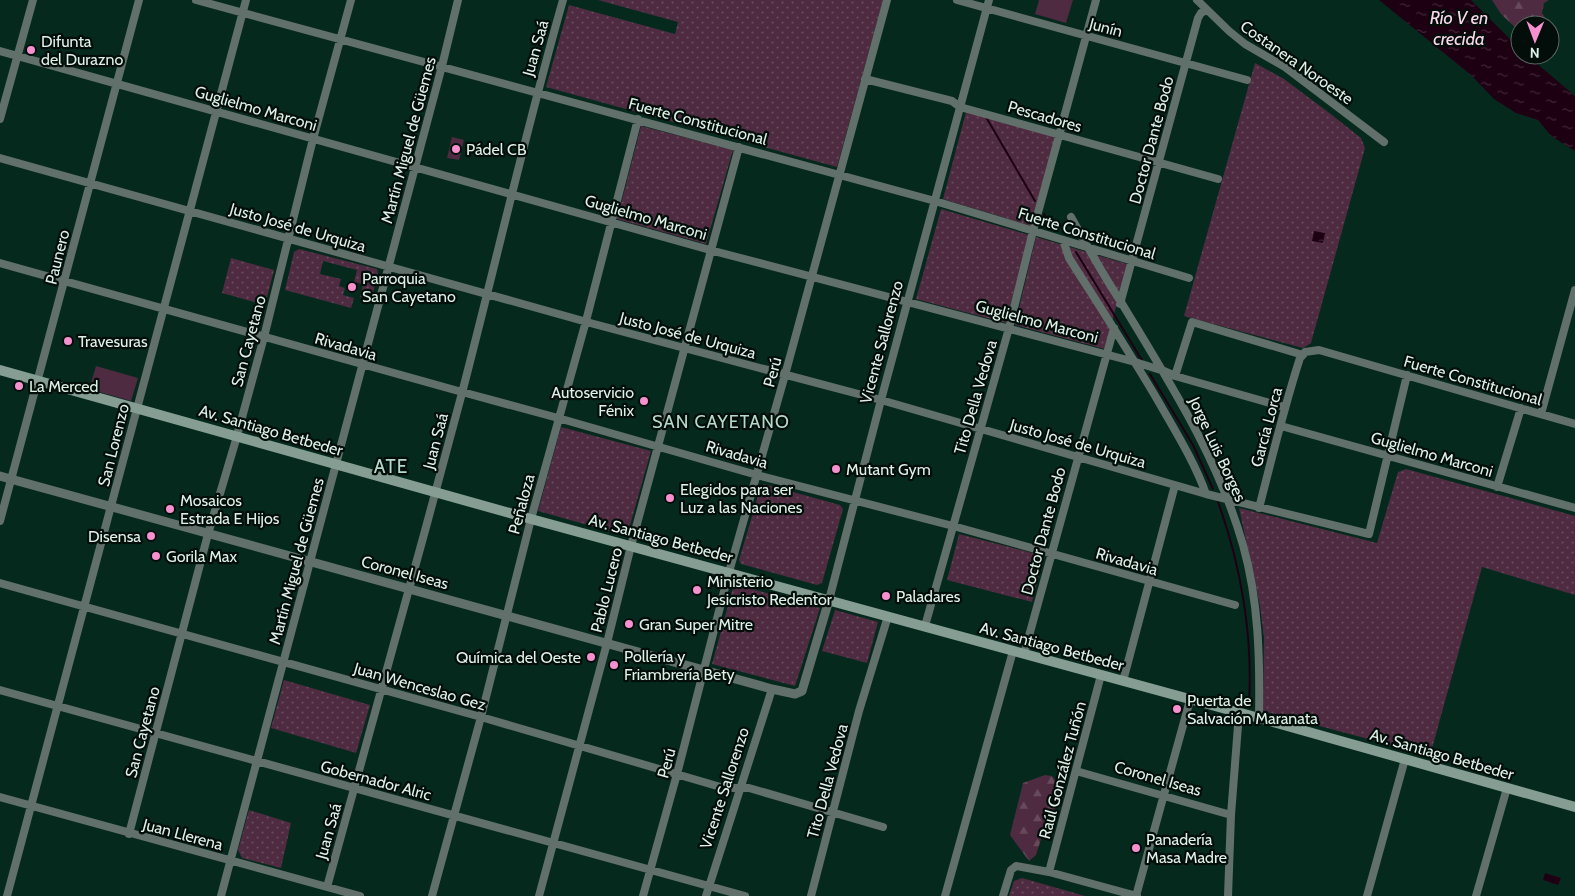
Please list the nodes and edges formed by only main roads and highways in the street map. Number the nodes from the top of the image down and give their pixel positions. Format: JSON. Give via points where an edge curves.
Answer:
{"nodes":[{"id":1,"x":0,"y":370,"type":"edge"},
{"id":2,"x":1575,"y":807,"type":"edge"}],
"edges":[{"from":1,"to":2,"type":"main road","name":"Av. Santiago Betbeder"}]}
